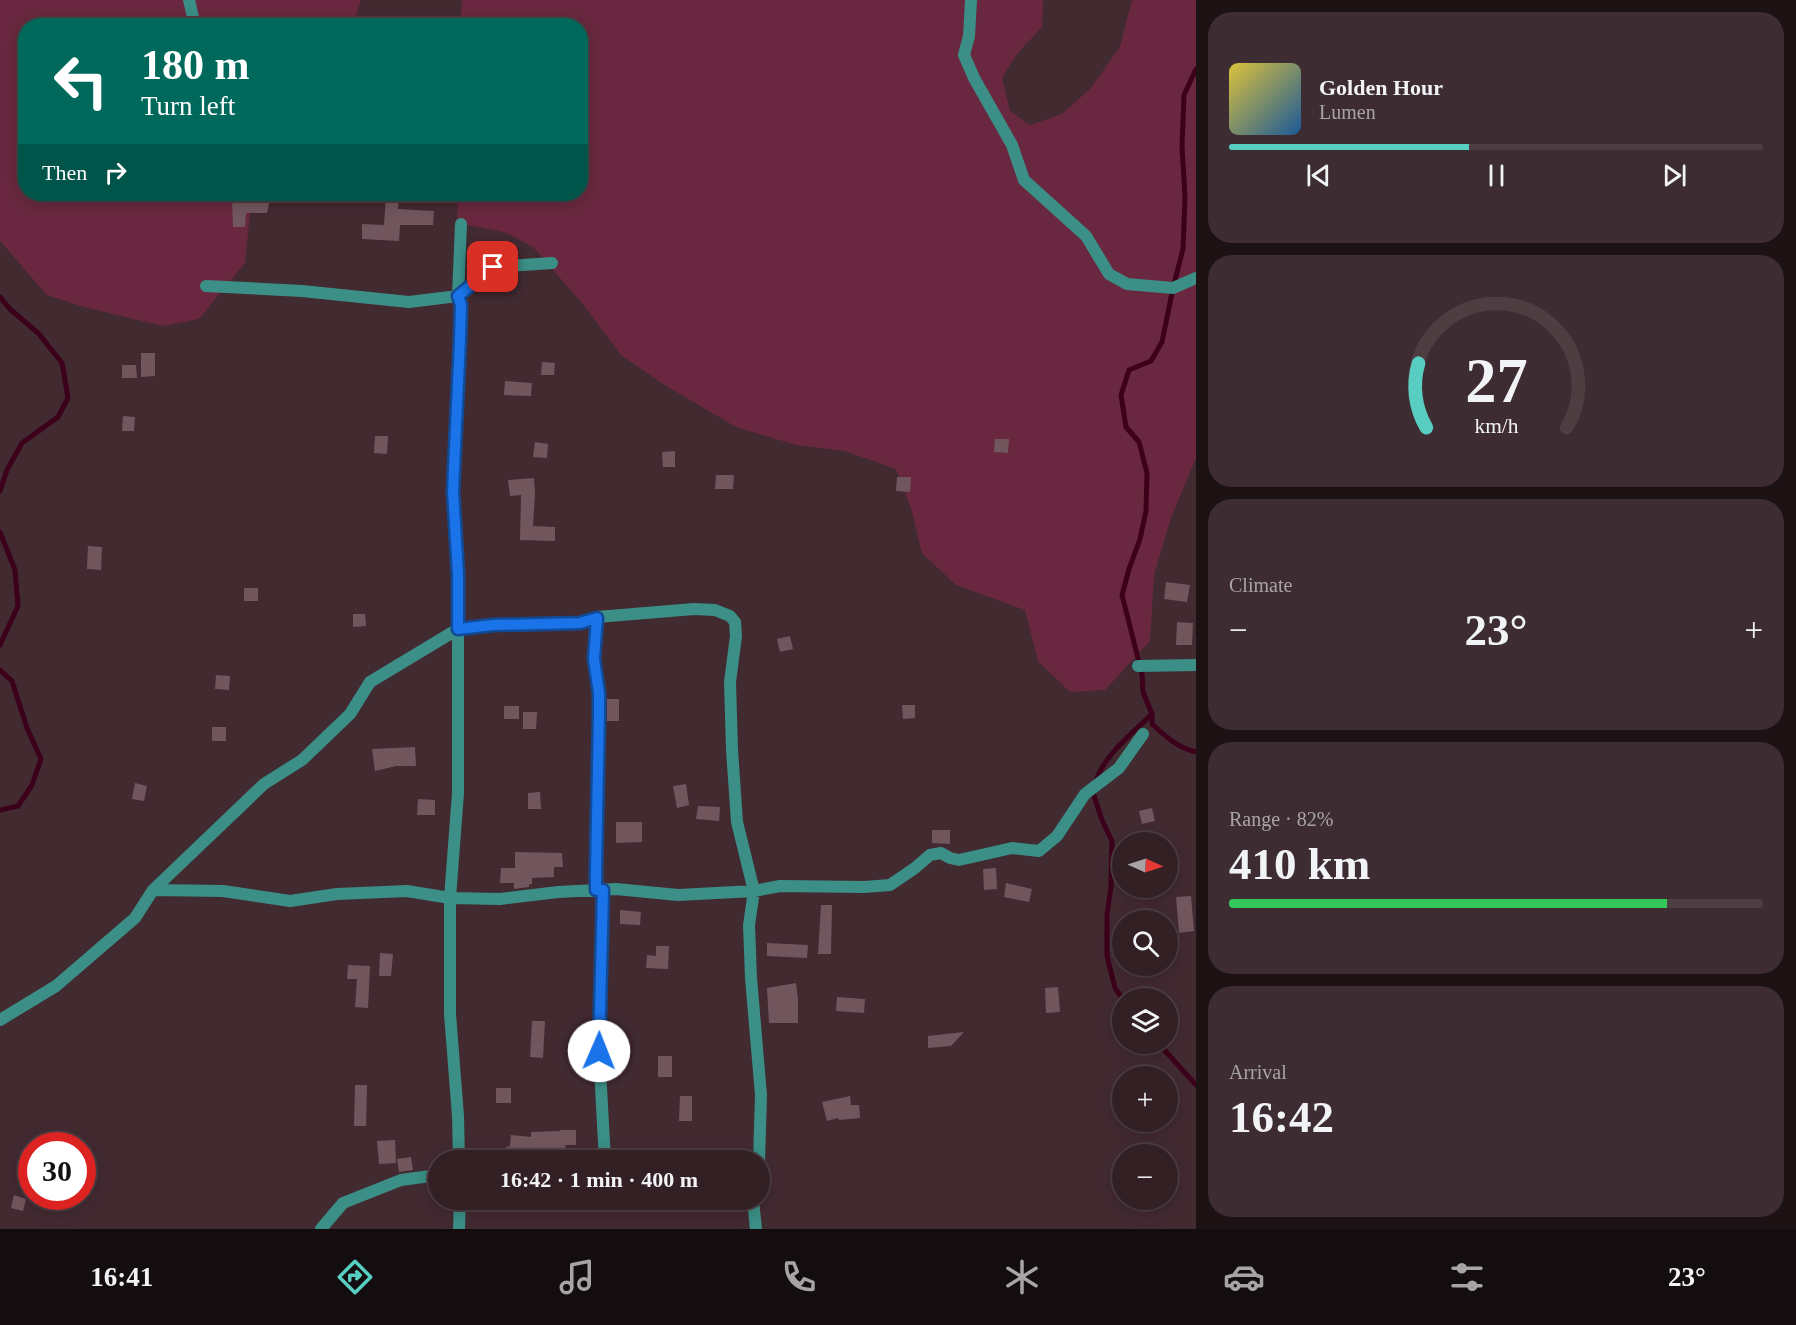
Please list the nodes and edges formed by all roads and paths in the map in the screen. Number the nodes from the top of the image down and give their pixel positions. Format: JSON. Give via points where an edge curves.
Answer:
{"nodes":[{"id":1,"x":189,"y":0,"type":"edge"},
{"id":2,"x":971,"y":0,"type":"edge"},
{"id":3,"x":193,"y":18,"type":"edge"},
{"id":4,"x":461,"y":224,"type":"dead end"},
{"id":5,"x":552,"y":263,"type":"dead end"},
{"id":6,"x":1196,"y":278,"type":"edge"},
{"id":7,"x":206,"y":286,"type":"dead end"},
{"id":8,"x":458,"y":296,"type":"junction"},
{"id":9,"x":597,"y":618,"type":"junction"},
{"id":10,"x":458,"y":629,"type":"junction"},
{"id":11,"x":1196,"y":665,"type":"edge"},
{"id":12,"x":1138,"y":666,"type":"dead end"},
{"id":13,"x":1143,"y":734,"type":"dead end"},
{"id":14,"x":153,"y":890,"type":"junction"},
{"id":15,"x":599,"y":890,"type":"junction"},
{"id":16,"x":754,"y":891,"type":"junction"},
{"id":17,"x":450,"y":898,"type":"junction"},
{"id":18,"x":0,"y":1020,"type":"edge"},
{"id":19,"x":459,"y":1150,"type":"edge"},
{"id":20,"x":604,"y":1150,"type":"edge"},
{"id":21,"x":759,"y":1150,"type":"edge"},
{"id":22,"x":428,"y":1176,"type":"edge"},
{"id":23,"x":460,"y":1210,"type":"edge"},
{"id":24,"x":754,"y":1210,"type":"edge"},
{"id":25,"x":321,"y":1229,"type":"edge"},
{"id":26,"x":459,"y":1229,"type":"edge"},
{"id":27,"x":756,"y":1229,"type":"edge"}],
"edges":[{"from":1,"to":3,"type":"street"},
{"from":2,"to":6,"type":"street","via":[[964,55],[1011,145],[1024,180],[1086,236],[1109,274],[1127,284],[1173,288]]},
{"from":4,"to":8,"type":"street"},
{"from":5,"to":8,"type":"street","via":[[493,267]]},
{"from":7,"to":8,"type":"street","via":[[409,302]]},
{"from":8,"to":10,"type":"street","via":[[461,305],[453,491]]},
{"from":9,"to":10,"type":"street","via":[[580,623]]},
{"from":9,"to":15,"type":"street","via":[[595,853]]},
{"from":9,"to":16,"type":"street","via":[[694,609],[715,610],[735,622],[730,682],[736,812]]},
{"from":10,"to":14,"type":"street","via":[[370,682],[350,714],[302,760],[264,784]]},
{"from":10,"to":17,"type":"street","via":[[458,793]]},
{"from":11,"to":12,"type":"street"},
{"from":13,"to":16,"type":"street","via":[[1119,768],[1085,794],[1057,836],[1039,851],[1012,848],[959,860],[941,853],[930,855],[890,885],[780,886]]},
{"from":14,"to":17,"type":"street","via":[[224,891],[290,901],[407,891]]},
{"from":14,"to":18,"type":"street","via":[[135,918],[57,986]]},
{"from":15,"to":16,"type":"street","via":[[678,895]]},
{"from":15,"to":17,"type":"street","via":[[500,900]]},
{"from":15,"to":20,"type":"street"},
{"from":16,"to":21,"type":"street","via":[[749,925],[761,1095]]},
{"from":17,"to":19,"type":"street","via":[[450,1014]]},
{"from":22,"to":25,"type":"street","via":[[401,1180],[343,1203]]},
{"from":23,"to":26,"type":"street"},
{"from":24,"to":27,"type":"street"}]}
